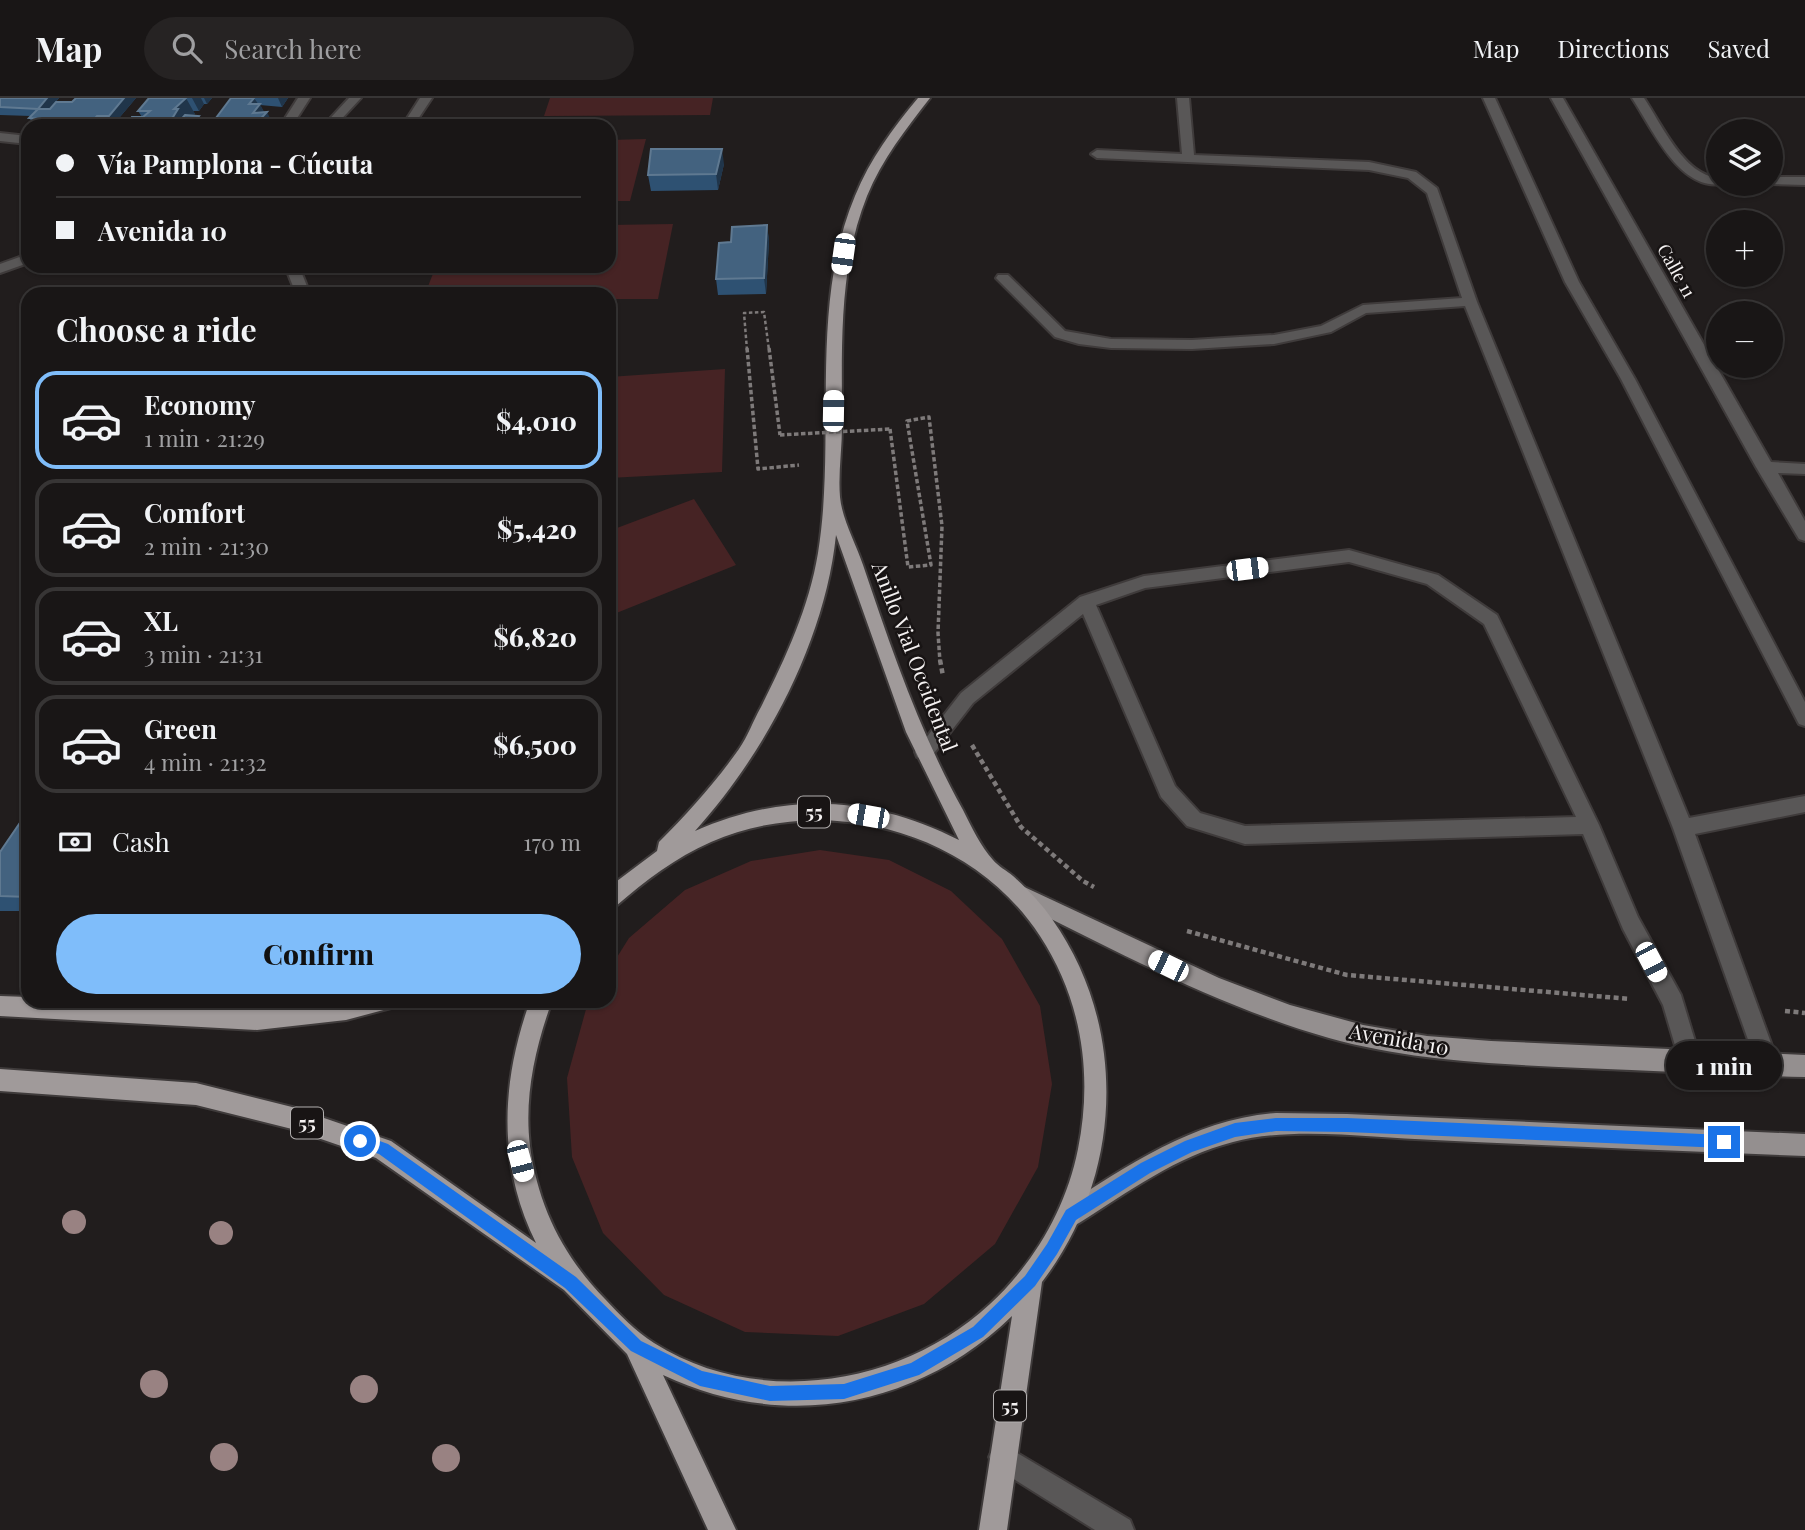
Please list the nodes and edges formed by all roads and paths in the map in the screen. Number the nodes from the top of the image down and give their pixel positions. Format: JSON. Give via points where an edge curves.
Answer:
{"nodes":[{"id":1,"x":304,"y":98,"type":"edge"},
{"id":2,"x":355,"y":98,"type":"edge"},
{"id":3,"x":426,"y":98,"type":"edge"},
{"id":4,"x":924,"y":98,"type":"edge"},
{"id":5,"x":1184,"y":98,"type":"edge"},
{"id":6,"x":1489,"y":98,"type":"edge"},
{"id":7,"x":1557,"y":98,"type":"edge"},
{"id":8,"x":1638,"y":98,"type":"edge"},
{"id":9,"x":290,"y":119,"type":"edge"},
{"id":10,"x":336,"y":119,"type":"edge"},
{"id":11,"x":413,"y":119,"type":"edge"},
{"id":12,"x":0,"y":137,"type":"edge"},
{"id":13,"x":21,"y":139,"type":"edge"},
{"id":14,"x":1097,"y":154,"type":"dead end"},
{"id":15,"x":1188,"y":156,"type":"junction"},
{"id":16,"x":1706,"y":180,"type":"edge"},
{"id":17,"x":1783,"y":181,"type":"edge"},
{"id":18,"x":1805,"y":181,"type":"edge"},
{"id":19,"x":21,"y":261,"type":"edge"},
{"id":20,"x":0,"y":269,"type":"edge"},
{"id":21,"x":1003,"y":278,"type":"dead end"},
{"id":22,"x":1470,"y":302,"type":"junction"},
{"id":23,"x":936,"y":456,"type":"dead end"},
{"id":24,"x":832,"y":463,"type":"junction"},
{"id":25,"x":1764,"y":467,"type":"junction"},
{"id":26,"x":1805,"y":469,"type":"edge"},
{"id":27,"x":831,"y":498,"type":"junction"},
{"id":28,"x":1805,"y":535,"type":"edge"},
{"id":29,"x":1086,"y":602,"type":"junction"},
{"id":30,"x":1805,"y":719,"type":"edge"},
{"id":31,"x":924,"y":752,"type":"junction"},
{"id":32,"x":1805,"y":804,"type":"edge"},
{"id":33,"x":1588,"y":825,"type":"junction"},
{"id":34,"x":1683,"y":828,"type":"junction"},
{"id":35,"x":985,"y":864,"type":"junction"},
{"id":36,"x":647,"y":867,"type":"junction"},
{"id":37,"x":616,"y":894,"type":"edge"},
{"id":38,"x":1020,"y":894,"type":"junction"},
{"id":39,"x":0,"y":1006,"type":"edge"},
{"id":40,"x":21,"y":1007,"type":"edge"},
{"id":41,"x":37,"y":1008,"type":"edge"},
{"id":42,"x":354,"y":1008,"type":"edge"},
{"id":43,"x":538,"y":1008,"type":"edge"},
{"id":44,"x":1690,"y":1061,"type":"junction"},
{"id":45,"x":1768,"y":1065,"type":"junction"},
{"id":46,"x":1805,"y":1066,"type":"edge"},
{"id":47,"x":0,"y":1080,"type":"edge"},
{"id":48,"x":1805,"y":1145,"type":"edge"},
{"id":49,"x":1071,"y":1215,"type":"junction"},
{"id":50,"x":1030,"y":1281,"type":"junction"},
{"id":51,"x":570,"y":1283,"type":"junction"},
{"id":52,"x":636,"y":1346,"type":"junction"},
{"id":53,"x":1002,"y":1457,"type":"junction"},
{"id":54,"x":722,"y":1530,"type":"edge"},
{"id":55,"x":993,"y":1530,"type":"edge"},
{"id":56,"x":1120,"y":1530,"type":"edge"}],
"edges":[{"from":1,"to":9,"type":"street"},
{"from":2,"to":10,"type":"street"},
{"from":3,"to":11,"type":"street"},
{"from":4,"to":24,"type":"highway","name":"Anillo Vial Occidental","number":"55","via":[[870,177],[843,254],[835,304]]},
{"from":5,"to":15,"type":"street"},
{"from":6,"to":30,"type":"street","via":[[1572,282]]},
{"from":7,"to":25,"type":"street","name":"Calle 11"},
{"from":8,"to":16,"type":"street","via":[[1685,168]]},
{"from":12,"to":13,"type":"street"},
{"from":14,"to":15,"type":"street"},
{"from":15,"to":22,"type":"street","via":[[1369,166],[1412,175],[1433,191]]},
{"from":17,"to":18,"type":"street"},
{"from":19,"to":20,"type":"street"},
{"from":21,"to":22,"type":"street","via":[[1060,334],[1097,342],[1208,345],[1279,340],[1326,330],[1365,308]]},
{"from":22,"to":34,"type":"street"},
{"from":23,"to":24,"type":"path","bridge":true,"via":[[929,417],[907,421],[931,565],[908,567],[890,429],[780,435],[764,312],[744,313],[758,469]]},
{"from":24,"to":27,"type":"highway","name":"Anillo Vial Occidental","number":"55"},
{"from":25,"to":26,"type":"street"},
{"from":25,"to":28,"type":"street","name":"Calle 11"},
{"from":27,"to":31,"type":"highway","name":"Anillo Vial Occidental","number":"55","via":[[893,678]]},
{"from":27,"to":36,"type":"highway","name":"Anillo Vial Occidental","number":"55","via":[[826,553],[810,619],[780,688],[747,752],[697,817]]},
{"from":29,"to":31,"type":"street","via":[[967,698]]},
{"from":29,"to":33,"type":"street","via":[[1168,791],[1194,820],[1245,835]]},
{"from":29,"to":33,"type":"street","via":[[1144,582],[1349,556],[1432,579],[1491,620]]},
{"from":31,"to":35,"type":"highway","name":"Anillo Vial Occidental","number":"55","via":[[958,823]]},
{"from":32,"to":34,"type":"street"},
{"from":33,"to":44,"type":"street","via":[[1630,922],[1673,1002]]},
{"from":34,"to":45,"type":"street"},
{"from":35,"to":36,"type":"highway","number":"55","via":[[941,838],[893,821],[843,812],[792,812],[693,840]]},
{"from":35,"to":38,"type":"highway","number":"55"},
{"from":36,"to":37,"type":"highway","number":"55"},
{"from":38,"to":44,"type":"main road","name":"Avenida 10","via":[[1193,978],[1331,1028],[1461,1051]]},
{"from":38,"to":49,"type":"highway","number":"55","via":[[1059,945],[1086,1005],[1098,1072],[1094,1144]]},
{"from":39,"to":40,"type":"highway"},
{"from":41,"to":42,"type":"highway","via":[[257,1020]]},
{"from":43,"to":51,"type":"highway","number":"55","via":[[528,1034],[517,1096],[520,1161],[538,1224]]},
{"from":44,"to":45,"type":"main road","name":"Avenida 10"},
{"from":45,"to":46,"type":"main road","name":"Avenida 10"},
{"from":47,"to":51,"type":"highway","number":"55","via":[[196,1094],[292,1118],[383,1149]]},
{"from":48,"to":49,"type":"main road","via":[[1276,1125],[1235,1130],[1189,1146]]},
{"from":49,"to":50,"type":"highway","number":"55"},
{"from":50,"to":52,"type":"highway","number":"55","via":[[978,1332],[914,1370],[844,1391],[770,1394],[700,1378]]},
{"from":50,"to":53,"type":"highway","number":"55"},
{"from":51,"to":52,"type":"highway","number":"55"},
{"from":52,"to":54,"type":"highway","number":"55"},
{"from":53,"to":55,"type":"highway","number":"55"},
{"from":53,"to":56,"type":"street"}]}
